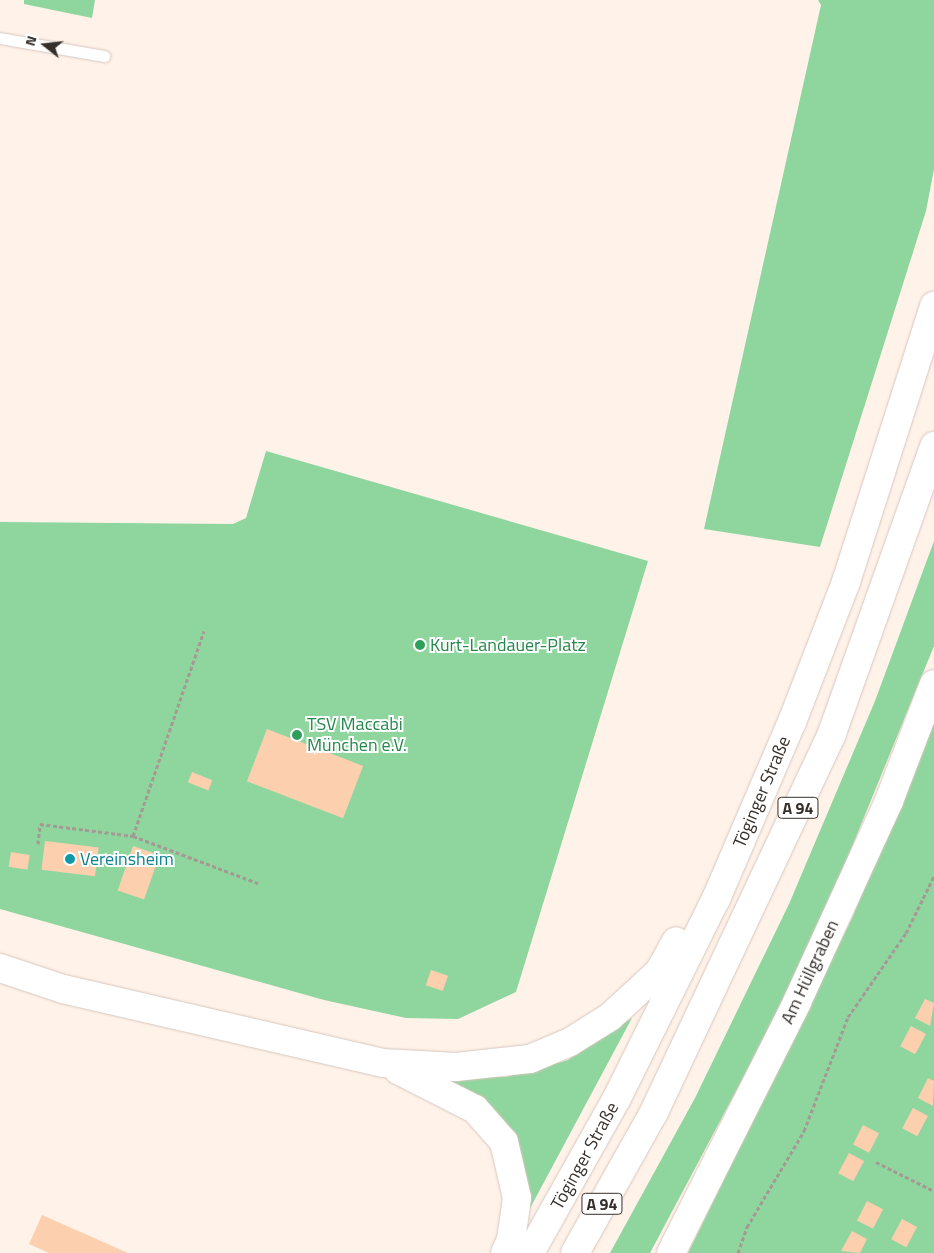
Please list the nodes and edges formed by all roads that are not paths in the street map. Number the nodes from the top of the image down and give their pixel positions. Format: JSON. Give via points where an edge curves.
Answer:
{"nodes":[{"id":1,"x":0,"y":38,"type":"edge"},
{"id":2,"x":104,"y":56,"type":"dead end"},
{"id":3,"x":934,"y":306,"type":"edge"},
{"id":4,"x":934,"y":446,"type":"edge"},
{"id":5,"x":934,"y":684,"type":"edge"},
{"id":6,"x":716,"y":899,"type":"junction"},
{"id":7,"x":0,"y":968,"type":"edge"},
{"id":8,"x":0,"y":982,"type":"edge"},
{"id":9,"x":63,"y":989,"type":"junction"},
{"id":10,"x":383,"y":1063,"type":"junction"},
{"id":11,"x":630,"y":1155,"type":"junction"},
{"id":12,"x":505,"y":1253,"type":"edge"},
{"id":13,"x":530,"y":1253,"type":"edge"},
{"id":14,"x":575,"y":1253,"type":"edge"},
{"id":15,"x":597,"y":1253,"type":"edge"},
{"id":16,"x":671,"y":1253,"type":"edge"}],
"edges":[{"from":1,"to":2,"type":"lane"},
{"from":3,"to":6,"type":"main road","name":"Töginger Straße","number":"A 94","via":[[846,582],[792,722]]},
{"from":4,"to":11,"type":"main road","number":"A 94","via":[[831,736],[734,948]]},
{"from":5,"to":16,"type":"main road","name":"Am Hüllgraben","via":[[889,801],[797,1002]]},
{"from":6,"to":10,"type":"main road","via":[[687,921],[659,972],[610,1018],[570,1042],[530,1059],[488,1064]]},
{"from":6,"to":13,"type":"main road","name":"Töginger Straße","number":"A 94","via":[[617,1098]]},
{"from":7,"to":9,"type":"main road"},
{"from":8,"to":9,"type":"main road"},
{"from":9,"to":10,"type":"main road"},
{"from":10,"to":12,"type":"main road","via":[[451,1093],[475,1109],[504,1142],[516,1198],[512,1240]]},
{"from":11,"to":14,"type":"main road","number":"A 94"},
{"from":11,"to":15,"type":"main road","via":[[618,1216]]}]}
